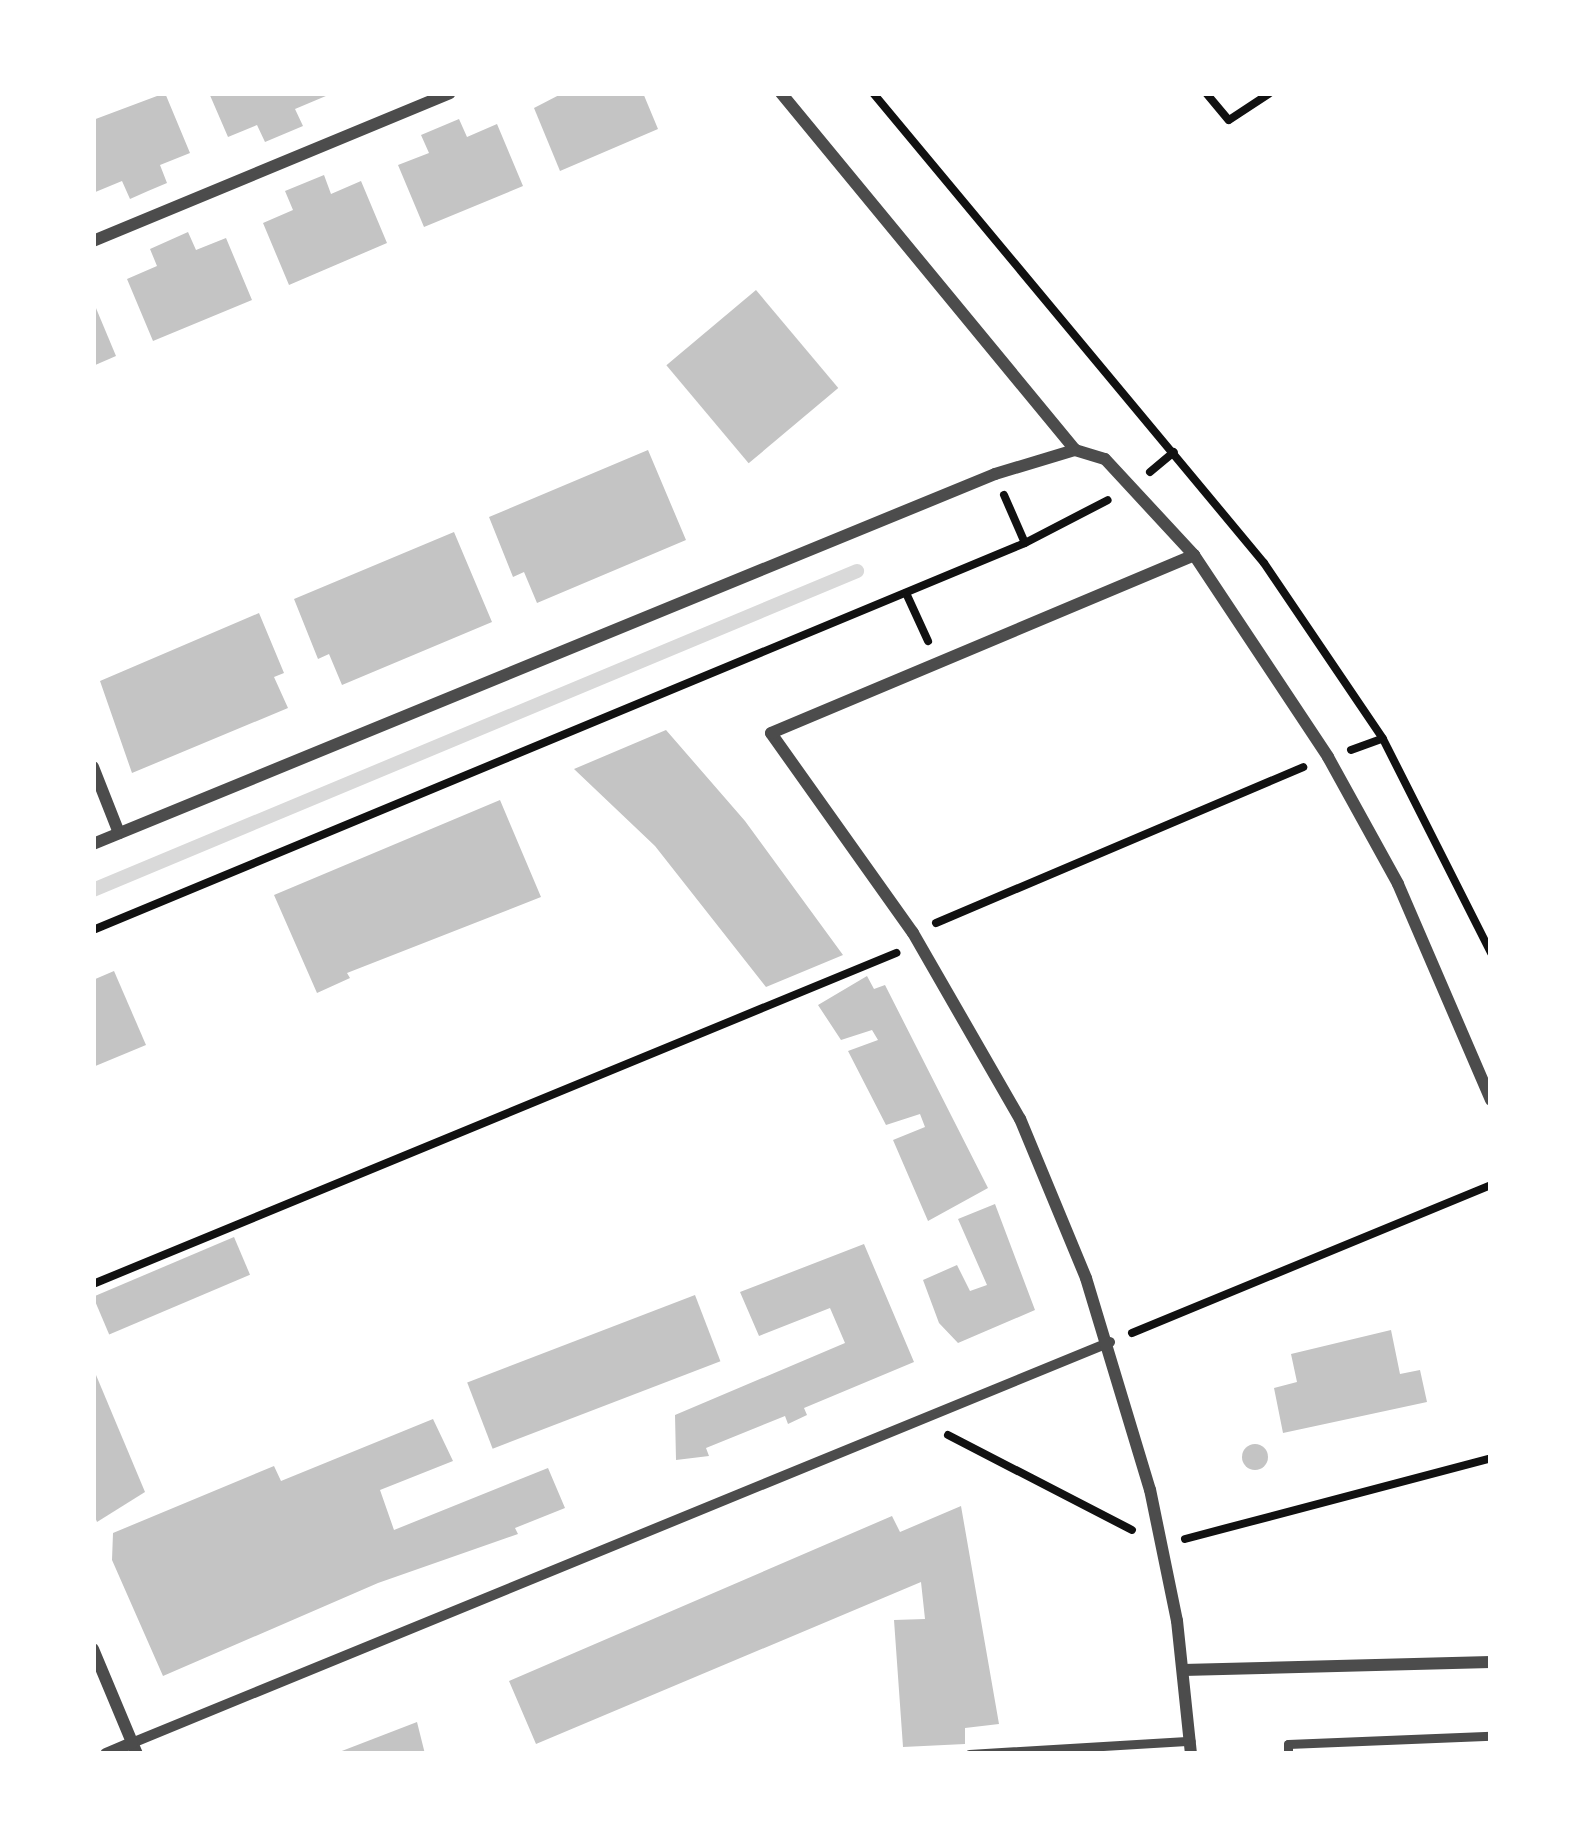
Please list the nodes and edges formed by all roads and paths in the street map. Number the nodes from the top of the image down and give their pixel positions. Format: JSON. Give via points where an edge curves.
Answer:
{"nodes":[{"id":1,"x":450,"y":93,"type":"edge"},
{"id":2,"x":782,"y":93,"type":"edge"},
{"id":3,"x":873,"y":93,"type":"edge"},
{"id":4,"x":1206,"y":93,"type":"edge"},
{"id":5,"x":1270,"y":93,"type":"edge"},
{"id":6,"x":93,"y":241,"type":"edge"},
{"id":7,"x":1075,"y":450,"type":"junction"},
{"id":8,"x":1174,"y":452,"type":"junction"},
{"id":9,"x":995,"y":474,"type":"junction"},
{"id":10,"x":1132,"y":487,"type":"junction"},
{"id":11,"x":1025,"y":543,"type":"junction"},
{"id":12,"x":1193,"y":555,"type":"junction"},
{"id":13,"x":906,"y":593,"type":"junction"},
{"id":14,"x":937,"y":662,"type":"junction"},
{"id":15,"x":1383,"y":739,"type":"junction"},
{"id":16,"x":1328,"y":757,"type":"junction"},
{"id":17,"x":93,"y":767,"type":"edge"},
{"id":18,"x":119,"y":833,"type":"junction"},
{"id":19,"x":93,"y":844,"type":"edge"},
{"id":20,"x":93,"y":930,"type":"edge"},
{"id":21,"x":915,"y":938,"type":"junction"},
{"id":22,"x":1491,"y":953,"type":"edge"},
{"id":23,"x":1491,"y":1100,"type":"edge"},
{"id":24,"x":1491,"y":1185,"type":"edge"},
{"id":25,"x":93,"y":1285,"type":"edge"},
{"id":26,"x":1110,"y":1342,"type":"junction"},
{"id":27,"x":921,"y":1421,"type":"junction"},
{"id":28,"x":1491,"y":1458,"type":"edge"},
{"id":29,"x":1162,"y":1545,"type":"junction"},
{"id":30,"x":93,"y":1648,"type":"edge"},
{"id":31,"x":1491,"y":1662,"type":"edge"},
{"id":32,"x":1184,"y":1670,"type":"junction"},
{"id":33,"x":1491,"y":1736,"type":"edge"},
{"id":34,"x":1402,"y":1740,"type":"junction"},
{"id":35,"x":134,"y":1748,"type":"edge"},
{"id":36,"x":1191,"y":1748,"type":"edge"},
{"id":37,"x":106,"y":1754,"type":"edge"},
{"id":38,"x":969,"y":1754,"type":"edge"},
{"id":39,"x":1288,"y":1754,"type":"edge"},
{"id":40,"x":1403,"y":1754,"type":"edge"}],
"edges":[{"from":1,"to":6,"type":"street"},
{"from":2,"to":7,"type":"street"},
{"from":3,"to":8,"type":"path"},
{"from":4,"to":5,"type":"path","via":[[1229,119]]},
{"from":7,"to":9,"type":"street"},
{"from":7,"to":10,"type":"street","via":[[1105,458]]},
{"from":8,"to":10,"type":"path"},
{"from":8,"to":15,"type":"path","via":[[1264,562]]},
{"from":9,"to":11,"type":"path"},
{"from":9,"to":18,"type":"street"},
{"from":10,"to":11,"type":"path"},
{"from":10,"to":12,"type":"street"},
{"from":11,"to":13,"type":"path"},
{"from":12,"to":14,"type":"street"},
{"from":12,"to":16,"type":"street"},
{"from":13,"to":14,"type":"path"},
{"from":13,"to":20,"type":"path"},
{"from":14,"to":21,"type":"street","via":[[771,733]]},
{"from":15,"to":16,"type":"path"},
{"from":15,"to":22,"type":"path"},
{"from":16,"to":21,"type":"path"},
{"from":16,"to":23,"type":"street","via":[[1398,884]]},
{"from":17,"to":18,"type":"street"},
{"from":18,"to":19,"type":"street"},
{"from":21,"to":25,"type":"path"},
{"from":21,"to":26,"type":"street","via":[[1019,1119]]},
{"from":24,"to":26,"type":"path"},
{"from":26,"to":27,"type":"street"},
{"from":26,"to":29,"type":"street"},
{"from":27,"to":29,"type":"path"},
{"from":27,"to":35,"type":"street"},
{"from":28,"to":29,"type":"path"},
{"from":29,"to":32,"type":"street"},
{"from":30,"to":35,"type":"street"},
{"from":31,"to":32,"type":"street"},
{"from":32,"to":36,"type":"street"},
{"from":33,"to":34,"type":"lane"},
{"from":34,"to":39,"type":"lane","via":[[1288,1744]]},
{"from":34,"to":40,"type":"lane"},
{"from":35,"to":37,"type":"street"},
{"from":36,"to":38,"type":"lane"}]}
